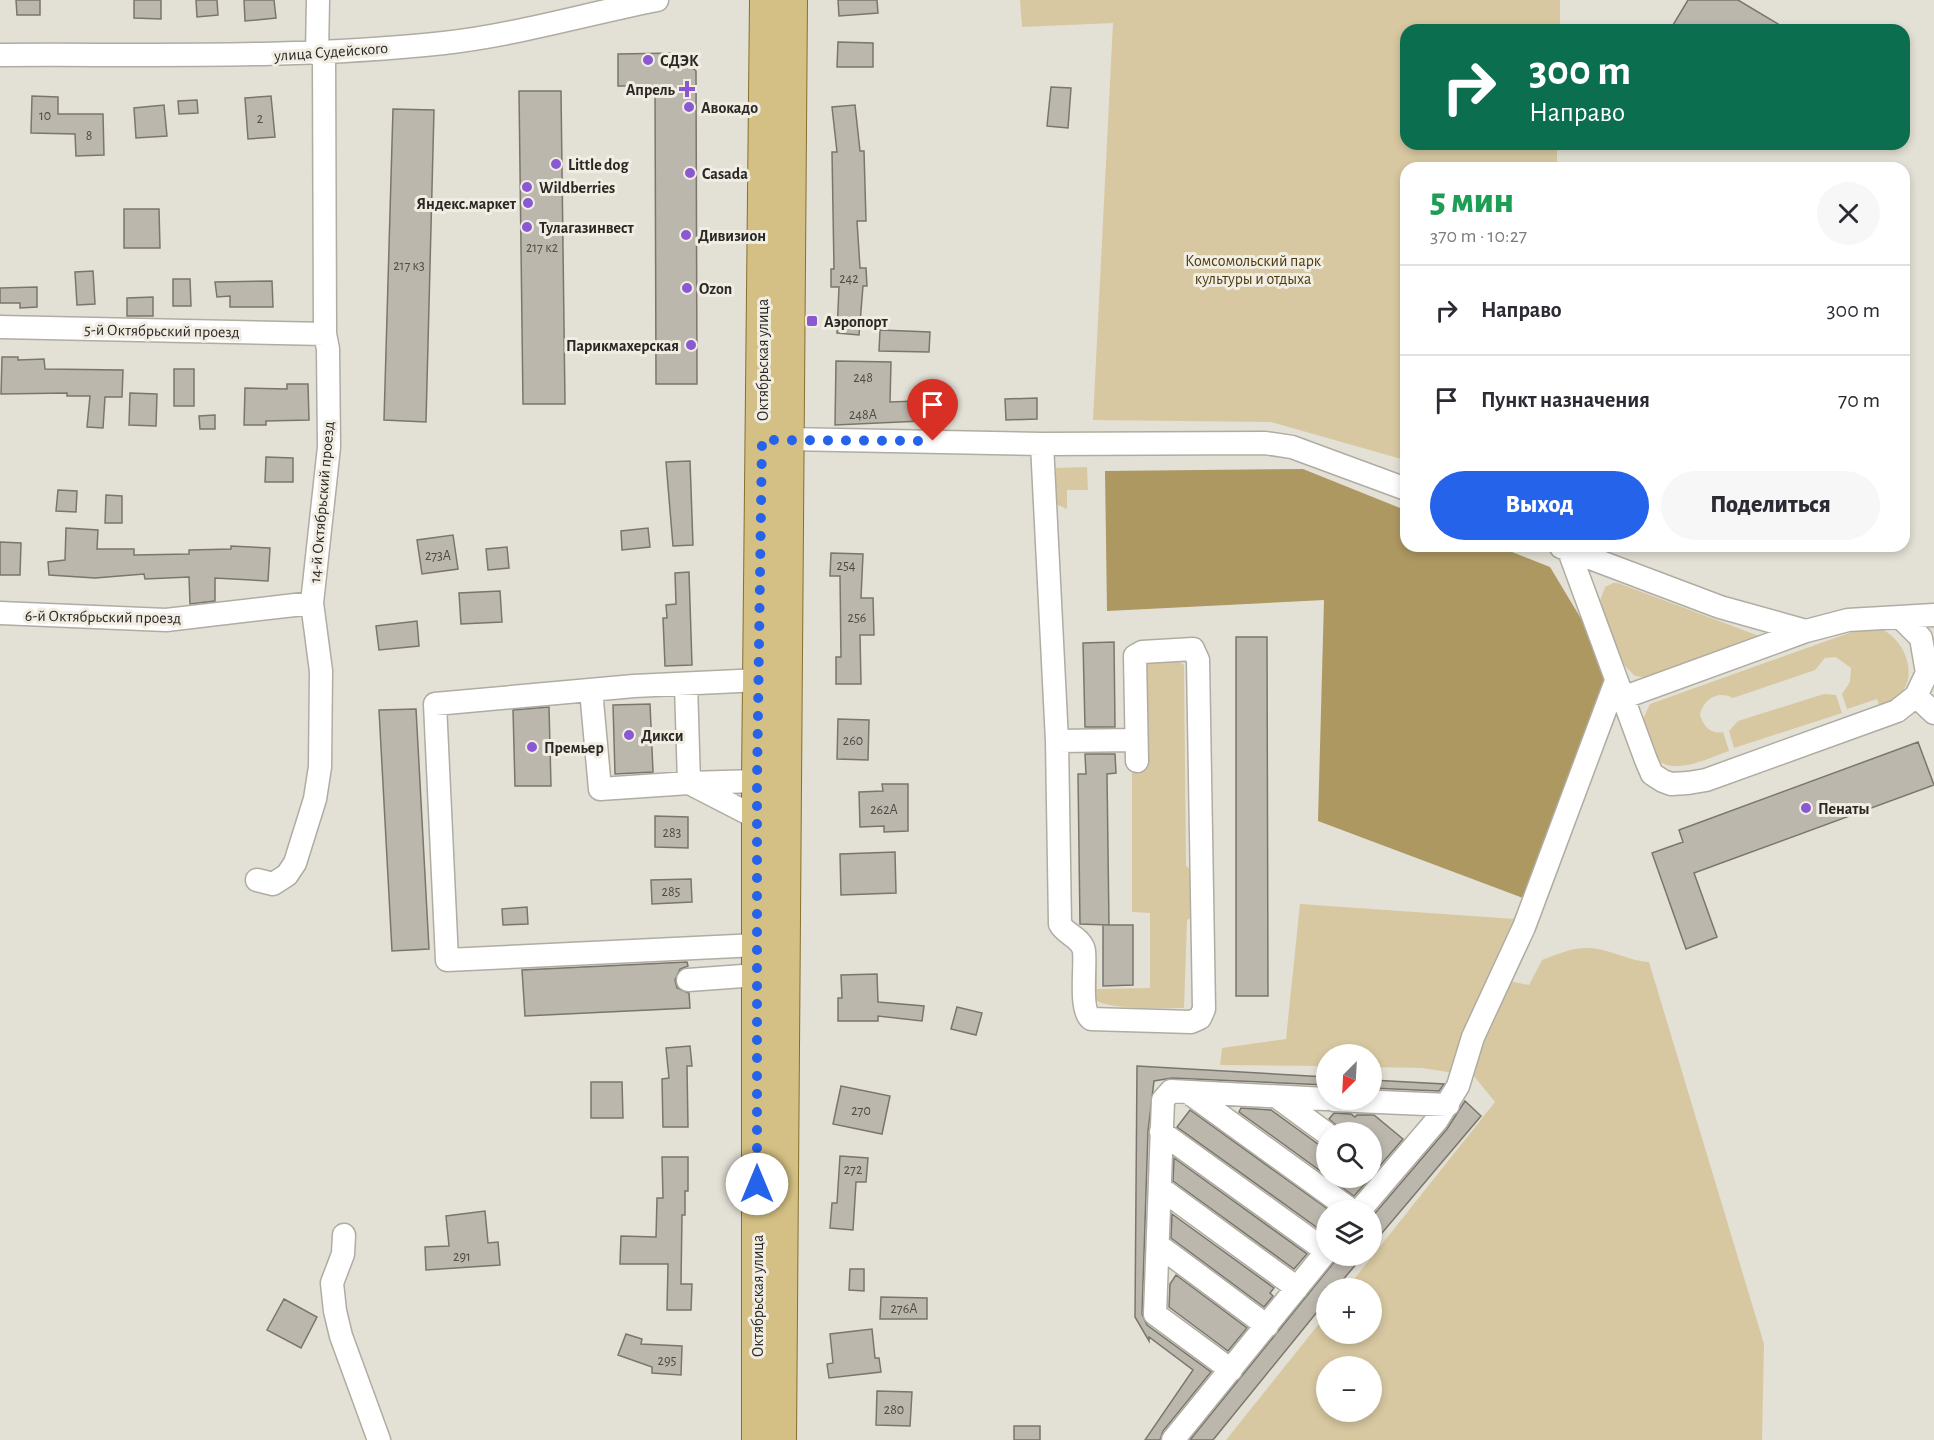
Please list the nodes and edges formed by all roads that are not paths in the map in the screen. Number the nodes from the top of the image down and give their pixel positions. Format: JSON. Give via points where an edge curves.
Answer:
{"nodes":[{"id":1,"x":318,"y":0,"type":"edge"},
{"id":2,"x":657,"y":0,"type":"edge"},
{"id":3,"x":765,"y":0,"type":"edge"},
{"id":4,"x":792,"y":0,"type":"edge"},
{"id":5,"x":320,"y":54,"type":"junction"},
{"id":6,"x":0,"y":56,"type":"edge"},
{"id":7,"x":0,"y":327,"type":"edge"},
{"id":8,"x":325,"y":334,"type":"junction"},
{"id":9,"x":774,"y":439,"type":"junction"},
{"id":10,"x":1042,"y":444,"type":"junction"},
{"id":11,"x":1400,"y":487,"type":"edge"},
{"id":12,"x":1565,"y":552,"type":"edge"},
{"id":13,"x":1574,"y":552,"type":"edge"},
{"id":14,"x":312,"y":603,"type":"junction"},
{"id":15,"x":0,"y":613,"type":"edge"},
{"id":16,"x":1934,"y":615,"type":"edge"},
{"id":17,"x":1900,"y":618,"type":"junction"},
{"id":18,"x":1806,"y":631,"type":"junction"},
{"id":19,"x":760,"y":681,"type":"junction"},
{"id":20,"x":686,"y":684,"type":"junction"},
{"id":21,"x":591,"y":690,"type":"junction"},
{"id":22,"x":1619,"y":690,"type":"junction"},
{"id":23,"x":1916,"y":696,"type":"junction"},
{"id":24,"x":1934,"y":713,"type":"edge"},
{"id":25,"x":1057,"y":741,"type":"junction"},
{"id":26,"x":757,"y":781,"type":"junction"},
{"id":27,"x":689,"y":783,"type":"junction"},
{"id":28,"x":757,"y":818,"type":"junction"},
{"id":29,"x":257,"y":880,"type":"dead end"},
{"id":30,"x":757,"y":945,"type":"junction"},
{"id":31,"x":757,"y":975,"type":"junction"},
{"id":32,"x":688,"y":980,"type":"dead end"},
{"id":33,"x":1188,"y":1092,"type":"junction"},
{"id":34,"x":1277,"y":1097,"type":"junction"},
{"id":35,"x":1316,"y":1099,"type":"edge"},
{"id":36,"x":1382,"y":1102,"type":"edge"},
{"id":37,"x":1448,"y":1105,"type":"junction"},
{"id":38,"x":1316,"y":1126,"type":"edge"},
{"id":39,"x":1161,"y":1132,"type":"junction"},
{"id":40,"x":1382,"y":1169,"type":"edge"},
{"id":41,"x":1160,"y":1188,"type":"junction"},
{"id":42,"x":1337,"y":1200,"type":"edge"},
{"id":43,"x":344,"y":1235,"type":"dead end"},
{"id":44,"x":1316,"y":1244,"type":"edge"},
{"id":45,"x":1158,"y":1245,"type":"junction"},
{"id":46,"x":1316,"y":1264,"type":"edge"},
{"id":47,"x":1297,"y":1288,"type":"junction"},
{"id":48,"x":1267,"y":1326,"type":"junction"},
{"id":49,"x":1232,"y":1370,"type":"junction"},
{"id":50,"x":379,"y":1440,"type":"edge"},
{"id":51,"x":757,"y":1440,"type":"edge"},
{"id":52,"x":781,"y":1440,"type":"edge"},
{"id":53,"x":1173,"y":1440,"type":"edge"}],
"edges":[{"from":1,"to":5,"type":"street","name":"14-й Октябрьский проезд"},
{"from":2,"to":5,"type":"street","name":"улица Судейского","via":[[501,35]]},
{"from":3,"to":9,"type":"main road","name":"Октябрьская улица"},
{"from":4,"to":9,"type":"main road","name":"Октябрьская улица"},
{"from":5,"to":6,"type":"street","name":"улица Судейского"},
{"from":5,"to":8,"type":"street","name":"14-й Октябрьский проезд"},
{"from":7,"to":8,"type":"street","name":"5-й Октябрьский проезд"},
{"from":8,"to":14,"type":"street","name":"14-й Октябрьский проезд","via":[[329,447]]},
{"from":9,"to":10,"type":"street"},
{"from":9,"to":19,"type":"main road","name":"Октябрьская улица"},
{"from":9,"to":52,"type":"main road","name":"Октябрьская улица"},
{"from":10,"to":11,"type":"street","via":[[1265,443],[1292,447]]},
{"from":10,"to":25,"type":"street"},
{"from":12,"to":22,"type":"street"},
{"from":13,"to":18,"type":"street","via":[[1720,607]]},
{"from":14,"to":15,"type":"street","name":"6-й Октябрьский проезд","via":[[166,620]]},
{"from":14,"to":29,"type":"street","name":"14-й Октябрьский проезд","via":[[321,671],[320,767],[315,799],[305,836],[287,875],[273,884]]},
{"from":16,"to":17,"type":"street"},
{"from":17,"to":18,"type":"street","via":[[1848,620]]},
{"from":17,"to":23,"type":"street","via":[[1923,645],[1927,673]]},
{"from":18,"to":22,"type":"street"},
{"from":19,"to":20,"type":"street"},
{"from":19,"to":26,"type":"main road","name":"Октябрьская улица"},
{"from":20,"to":21,"type":"street"},
{"from":20,"to":27,"type":"street"},
{"from":21,"to":27,"type":"street","via":[[600,789]]},
{"from":21,"to":30,"type":"street","via":[[435,704],[447,960]]},
{"from":22,"to":23,"type":"street","via":[[1652,774],[1671,784],[1706,780],[1897,711]]},
{"from":22,"to":37,"type":"street"},
{"from":23,"to":24,"type":"street"},
{"from":25,"to":25,"type":"street","via":[[1060,924],[1065,933],[1078,939],[1084,950],[1086,1014],[1095,1021],[1191,1022],[1200,1018],[1204,1009],[1198,660],[1193,650],[1136,654],[1137,750]]},
{"from":26,"to":27,"type":"street"},
{"from":26,"to":28,"type":"main road","name":"Октябрьская улица"},
{"from":27,"to":28,"type":"street"},
{"from":28,"to":30,"type":"main road","name":"Октябрьская улица"},
{"from":30,"to":31,"type":"main road","name":"Октябрьская улица"},
{"from":31,"to":32,"type":"street"},
{"from":31,"to":51,"type":"main road","name":"Октябрьская улица"},
{"from":33,"to":34,"type":"street"},
{"from":33,"to":39,"type":"street","via":[[1165,1096]]},
{"from":33,"to":42,"type":"street"},
{"from":34,"to":35,"type":"street"},
{"from":34,"to":38,"type":"street"},
{"from":36,"to":37,"type":"street"},
{"from":37,"to":40,"type":"street"},
{"from":39,"to":41,"type":"street"},
{"from":39,"to":44,"type":"street"},
{"from":41,"to":45,"type":"street"},
{"from":41,"to":47,"type":"street"},
{"from":43,"to":50,"type":"street","via":[[344,1254],[332,1283],[335,1311]]},
{"from":45,"to":48,"type":"street"},
{"from":45,"to":49,"type":"street","via":[[1155,1314]]},
{"from":46,"to":47,"type":"street"},
{"from":47,"to":48,"type":"street"},
{"from":48,"to":49,"type":"street"},
{"from":49,"to":53,"type":"street"}]}
